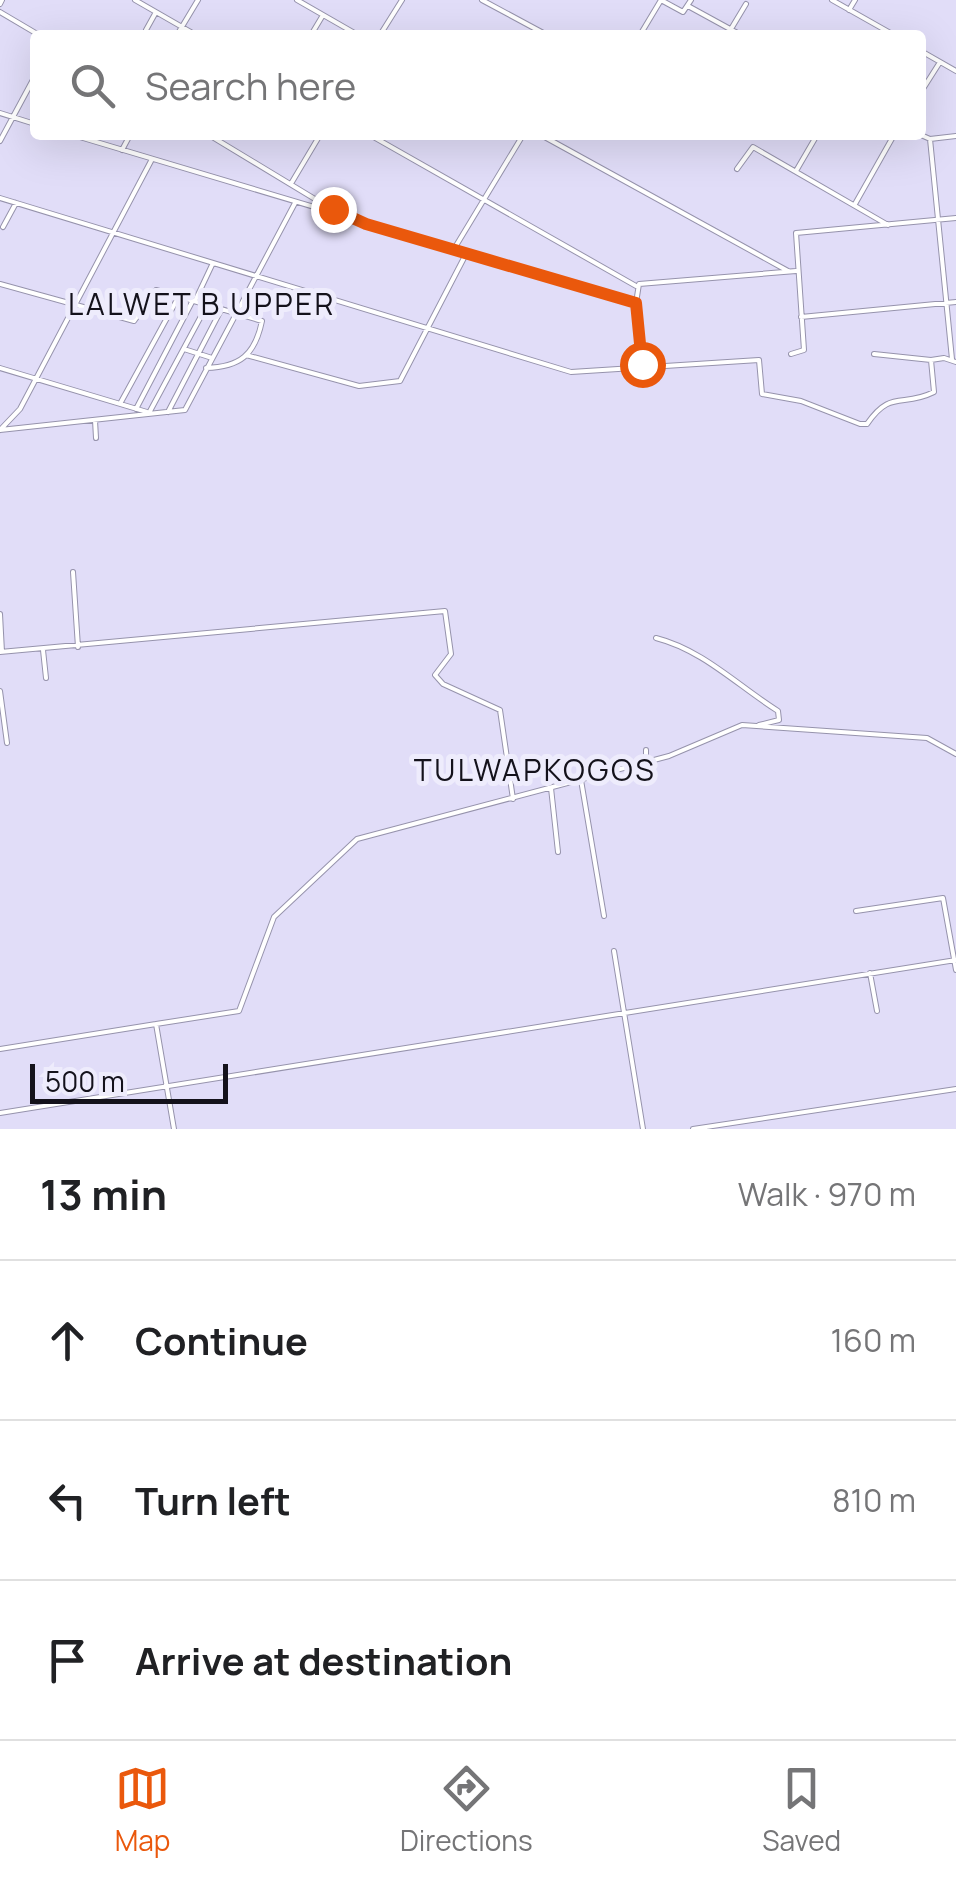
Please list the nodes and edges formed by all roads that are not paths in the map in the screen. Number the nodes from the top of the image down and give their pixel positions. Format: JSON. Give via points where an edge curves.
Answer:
{"nodes":[{"id":1,"x":135,"y":0,"type":"edge"},
{"id":2,"x":198,"y":0,"type":"edge"},
{"id":3,"x":297,"y":0,"type":"edge"},
{"id":4,"x":402,"y":0,"type":"edge"},
{"id":5,"x":482,"y":0,"type":"edge"},
{"id":6,"x":661,"y":0,"type":"edge"},
{"id":7,"x":832,"y":0,"type":"edge"},
{"id":8,"x":855,"y":0,"type":"edge"},
{"id":9,"x":690,"y":3,"type":"edge"},
{"id":10,"x":746,"y":4,"type":"dead end"},
{"id":11,"x":849,"y":10,"type":"junction"},
{"id":12,"x":0,"y":12,"type":"edge"},
{"id":13,"x":156,"y":12,"type":"junction"},
{"id":14,"x":323,"y":15,"type":"junction"},
{"id":15,"x":181,"y":27,"type":"junction"},
{"id":16,"x":31,"y":30,"type":"edge"},
{"id":17,"x":146,"y":30,"type":"dead end"},
{"id":18,"x":179,"y":30,"type":"edge"},
{"id":19,"x":187,"y":30,"type":"edge"},
{"id":20,"x":314,"y":30,"type":"edge"},
{"id":21,"x":349,"y":30,"type":"edge"},
{"id":22,"x":383,"y":30,"type":"edge"},
{"id":23,"x":532,"y":30,"type":"edge"},
{"id":24,"x":643,"y":30,"type":"edge"},
{"id":25,"x":731,"y":30,"type":"joint"},
{"id":26,"x":885,"y":30,"type":"edge"},
{"id":27,"x":926,"y":54,"type":"edge"},
{"id":28,"x":940,"y":62,"type":"junction"},
{"id":29,"x":956,"y":71,"type":"edge"},
{"id":30,"x":926,"y":84,"type":"edge"},
{"id":31,"x":30,"y":85,"type":"edge"},
{"id":32,"x":0,"y":113,"type":"edge"},
{"id":33,"x":13,"y":117,"type":"junction"},
{"id":34,"x":30,"y":122,"type":"edge"},
{"id":35,"x":926,"y":136,"type":"edge"},
{"id":36,"x":956,"y":136,"type":"edge"},
{"id":37,"x":930,"y":138,"type":"junction"},
{"id":38,"x":89,"y":140,"type":"edge"},
{"id":39,"x":127,"y":140,"type":"edge"},
{"id":40,"x":218,"y":140,"type":"edge"},
{"id":41,"x":317,"y":140,"type":"edge"},
{"id":42,"x":379,"y":140,"type":"edge"},
{"id":43,"x":520,"y":140,"type":"edge"},
{"id":44,"x":549,"y":140,"type":"edge"},
{"id":45,"x":815,"y":140,"type":"edge"},
{"id":46,"x":891,"y":140,"type":"edge"},
{"id":47,"x":0,"y":141,"type":"edge"},
{"id":48,"x":122,"y":150,"type":"junction"},
{"id":49,"x":151,"y":161,"type":"junction"},
{"id":50,"x":736,"y":169,"type":"dead end"},
{"id":51,"x":796,"y":171,"type":"junction"},
{"id":52,"x":292,"y":182,"type":"junction"},
{"id":53,"x":0,"y":198,"type":"edge"},
{"id":54,"x":484,"y":200,"type":"junction"},
{"id":55,"x":16,"y":203,"type":"junction"},
{"id":56,"x":295,"y":203,"type":"junction"},
{"id":57,"x":856,"y":204,"type":"junction"},
{"id":58,"x":342,"y":216,"type":"junction"},
{"id":59,"x":956,"y":218,"type":"edge"},
{"id":60,"x":938,"y":220,"type":"junction"},
{"id":61,"x":888,"y":224,"type":"junction"},
{"id":62,"x":3,"y":227,"type":"dead end"},
{"id":63,"x":113,"y":232,"type":"junction"},
{"id":64,"x":454,"y":250,"type":"junction"},
{"id":65,"x":466,"y":254,"type":"junction"},
{"id":66,"x":213,"y":263,"type":"junction"},
{"id":67,"x":788,"y":271,"type":"junction"},
{"id":68,"x":796,"y":272,"type":"junction"},
{"id":69,"x":257,"y":276,"type":"junction"},
{"id":70,"x":0,"y":284,"type":"edge"},
{"id":71,"x":636,"y":286,"type":"junction"},
{"id":72,"x":178,"y":296,"type":"junction"},
{"id":73,"x":194,"y":301,"type":"junction"},
{"id":74,"x":956,"y":302,"type":"edge"},
{"id":75,"x":636,"y":303,"type":"junction"},
{"id":76,"x":946,"y":303,"type":"junction"},
{"id":77,"x":74,"y":305,"type":"junction"},
{"id":78,"x":207,"y":306,"type":"junction"},
{"id":79,"x":221,"y":310,"type":"junction"},
{"id":80,"x":236,"y":314,"type":"junction"},
{"id":81,"x":800,"y":317,"type":"junction"},
{"id":82,"x":428,"y":327,"type":"junction"},
{"id":83,"x":155,"y":342,"type":"junction"},
{"id":84,"x":169,"y":347,"type":"junction"},
{"id":85,"x":184,"y":349,"type":"junction"},
{"id":86,"x":198,"y":353,"type":"junction"},
{"id":87,"x":791,"y":354,"type":"dead end"},
{"id":88,"x":874,"y":354,"type":"dead end"},
{"id":89,"x":246,"y":355,"type":"junction"},
{"id":90,"x":212,"y":358,"type":"junction"},
{"id":91,"x":931,"y":360,"type":"junction"},
{"id":92,"x":954,"y":360,"type":"edge"},
{"id":93,"x":0,"y":368,"type":"edge"},
{"id":94,"x":206,"y":368,"type":"junction"},
{"id":95,"x":642,"y":370,"type":"junction"},
{"id":96,"x":36,"y":378,"type":"junction"},
{"id":97,"x":120,"y":404,"type":"junction"},
{"id":98,"x":136,"y":409,"type":"junction"},
{"id":99,"x":168,"y":412,"type":"junction"},
{"id":100,"x":150,"y":413,"type":"junction"},
{"id":101,"x":95,"y":420,"type":"junction"},
{"id":102,"x":0,"y":430,"type":"edge"},
{"id":103,"x":96,"y":438,"type":"dead end"},
{"id":104,"x":73,"y":572,"type":"dead end"},
{"id":105,"x":0,"y":614,"type":"edge"},
{"id":106,"x":656,"y":638,"type":"dead end"},
{"id":107,"x":78,"y":647,"type":"junction"},
{"id":108,"x":43,"y":650,"type":"junction"},
{"id":109,"x":1,"y":652,"type":"edge"},
{"id":110,"x":46,"y":678,"type":"dead end"},
{"id":111,"x":0,"y":690,"type":"edge"},
{"id":112,"x":757,"y":726,"type":"junction"},
{"id":113,"x":7,"y":744,"type":"dead end"},
{"id":114,"x":646,"y":750,"type":"dead end"},
{"id":115,"x":956,"y":754,"type":"edge"},
{"id":116,"x":646,"y":763,"type":"junction"},
{"id":117,"x":581,"y":780,"type":"junction"},
{"id":118,"x":551,"y":788,"type":"junction"},
{"id":119,"x":512,"y":799,"type":"junction"},
{"id":120,"x":558,"y":852,"type":"dead end"},
{"id":121,"x":856,"y":911,"type":"dead end"},
{"id":122,"x":604,"y":916,"type":"dead end"},
{"id":123,"x":614,"y":951,"type":"dead end"},
{"id":124,"x":955,"y":960,"type":"edge"},
{"id":125,"x":956,"y":970,"type":"edge"},
{"id":126,"x":870,"y":974,"type":"junction"},
{"id":127,"x":877,"y":1011,"type":"dead end"},
{"id":128,"x":624,"y":1013,"type":"junction"},
{"id":129,"x":156,"y":1024,"type":"junction"},
{"id":130,"x":0,"y":1049,"type":"edge"},
{"id":131,"x":166,"y":1086,"type":"junction"},
{"id":132,"x":956,"y":1089,"type":"edge"},
{"id":133,"x":0,"y":1113,"type":"edge"},
{"id":134,"x":174,"y":1129,"type":"edge"},
{"id":135,"x":643,"y":1129,"type":"edge"},
{"id":136,"x":694,"y":1129,"type":"edge"}],
"edges":[{"from":1,"to":13,"type":"street"},
{"from":2,"to":15,"type":"street"},
{"from":3,"to":14,"type":"street"},
{"from":4,"to":22,"type":"street"},
{"from":5,"to":23,"type":"street"},
{"from":6,"to":9,"type":"street","via":[[681,12]]},
{"from":6,"to":24,"type":"street"},
{"from":7,"to":11,"type":"street"},
{"from":8,"to":11,"type":"street"},
{"from":9,"to":25,"type":"street"},
{"from":10,"to":25,"type":"street"},
{"from":11,"to":26,"type":"street"},
{"from":12,"to":16,"type":"street"},
{"from":13,"to":15,"type":"street"},
{"from":13,"to":17,"type":"street"},
{"from":14,"to":20,"type":"street"},
{"from":14,"to":21,"type":"street"},
{"from":15,"to":18,"type":"street"},
{"from":15,"to":19,"type":"street"},
{"from":27,"to":28,"type":"street"},
{"from":28,"to":29,"type":"street"},
{"from":28,"to":30,"type":"street"},
{"from":31,"to":33,"type":"street"},
{"from":32,"to":33,"type":"street"},
{"from":33,"to":34,"type":"street"},
{"from":33,"to":47,"type":"street"},
{"from":35,"to":37,"type":"street"},
{"from":36,"to":37,"type":"street"},
{"from":37,"to":60,"type":"street"},
{"from":38,"to":48,"type":"street"},
{"from":39,"to":48,"type":"street"},
{"from":40,"to":52,"type":"street"},
{"from":41,"to":52,"type":"street"},
{"from":42,"to":54,"type":"street"},
{"from":43,"to":54,"type":"street"},
{"from":44,"to":67,"type":"street"},
{"from":45,"to":51,"type":"street"},
{"from":46,"to":57,"type":"street"},
{"from":48,"to":49,"type":"street"},
{"from":49,"to":56,"type":"street"},
{"from":49,"to":63,"type":"street"},
{"from":50,"to":51,"type":"street","via":[[754,147]]},
{"from":51,"to":57,"type":"street"},
{"from":52,"to":58,"type":"street"},
{"from":53,"to":55,"type":"street"},
{"from":54,"to":64,"type":"street"},
{"from":54,"to":71,"type":"street"},
{"from":55,"to":62,"type":"street"},
{"from":55,"to":63,"type":"street"},
{"from":56,"to":58,"type":"street"},
{"from":56,"to":69,"type":"street"},
{"from":57,"to":61,"type":"street"},
{"from":58,"to":64,"type":"street"},
{"from":59,"to":60,"type":"street"},
{"from":60,"to":61,"type":"street"},
{"from":60,"to":76,"type":"street"},
{"from":61,"to":68,"type":"street","via":[[796,233]]},
{"from":63,"to":66,"type":"street"},
{"from":63,"to":77,"type":"street"},
{"from":64,"to":65,"type":"street"},
{"from":65,"to":75,"type":"street"},
{"from":65,"to":82,"type":"street"},
{"from":66,"to":69,"type":"street"},
{"from":66,"to":73,"type":"street"},
{"from":67,"to":68,"type":"street"},
{"from":67,"to":71,"type":"street"},
{"from":68,"to":81,"type":"street"},
{"from":69,"to":80,"type":"street"},
{"from":69,"to":82,"type":"street"},
{"from":70,"to":77,"type":"street"},
{"from":71,"to":75,"type":"street"},
{"from":72,"to":73,"type":"street"},
{"from":72,"to":77,"type":"street","via":[[151,290],[134,321]]},
{"from":72,"to":83,"type":"street"},
{"from":73,"to":78,"type":"street"},
{"from":73,"to":84,"type":"street"},
{"from":74,"to":76,"type":"street"},
{"from":75,"to":95,"type":"street"},
{"from":76,"to":81,"type":"street"},
{"from":76,"to":92,"type":"street"},
{"from":77,"to":96,"type":"street"},
{"from":78,"to":79,"type":"street"},
{"from":78,"to":85,"type":"street"},
{"from":79,"to":80,"type":"street"},
{"from":79,"to":86,"type":"street"},
{"from":80,"to":89,"type":"street","via":[[263,322]]},
{"from":80,"to":90,"type":"street"},
{"from":81,"to":87,"type":"street","via":[[804,350]]},
{"from":82,"to":89,"type":"street","via":[[396,382],[360,386]]},
{"from":82,"to":95,"type":"street","via":[[571,372]]},
{"from":83,"to":84,"type":"street"},
{"from":83,"to":97,"type":"street"},
{"from":84,"to":98,"type":"street"},
{"from":85,"to":86,"type":"street"},
{"from":85,"to":100,"type":"street"},
{"from":86,"to":90,"type":"street"},
{"from":86,"to":99,"type":"street"},
{"from":88,"to":91,"type":"street"},
{"from":89,"to":94,"type":"street","via":[[234,367]]},
{"from":90,"to":94,"type":"street"},
{"from":91,"to":92,"type":"street"},
{"from":91,"to":95,"type":"street","via":[[933,394],[886,403],[863,425],[762,394],[759,360]]},
{"from":93,"to":96,"type":"street"},
{"from":94,"to":99,"type":"street","via":[[188,406]]},
{"from":96,"to":97,"type":"street"},
{"from":96,"to":102,"type":"street"},
{"from":97,"to":98,"type":"street"},
{"from":98,"to":100,"type":"street"},
{"from":99,"to":100,"type":"street"},
{"from":100,"to":101,"type":"street"},
{"from":101,"to":102,"type":"street"},
{"from":101,"to":103,"type":"street"},
{"from":104,"to":107,"type":"street"},
{"from":105,"to":109,"type":"street"},
{"from":106,"to":112,"type":"street","via":[[693,650],[778,711],[779,720]]},
{"from":107,"to":108,"type":"street"},
{"from":107,"to":119,"type":"street","via":[[446,612],[451,654],[435,676],[500,710]]},
{"from":108,"to":109,"type":"street"},
{"from":108,"to":110,"type":"street"},
{"from":111,"to":113,"type":"street"},
{"from":112,"to":115,"type":"street","via":[[927,738]]},
{"from":112,"to":116,"type":"street","via":[[729,728]]},
{"from":114,"to":116,"type":"street"},
{"from":116,"to":117,"type":"street"},
{"from":117,"to":118,"type":"street"},
{"from":117,"to":122,"type":"street"},
{"from":118,"to":119,"type":"street"},
{"from":118,"to":120,"type":"street"},
{"from":119,"to":129,"type":"street","via":[[352,841],[274,917],[240,1011]]},
{"from":121,"to":124,"type":"street","via":[[943,898]]},
{"from":123,"to":128,"type":"street"},
{"from":124,"to":125,"type":"street"},
{"from":124,"to":126,"type":"street"},
{"from":126,"to":127,"type":"street"},
{"from":126,"to":128,"type":"street"},
{"from":128,"to":131,"type":"street"},
{"from":128,"to":135,"type":"street"},
{"from":129,"to":130,"type":"street"},
{"from":129,"to":131,"type":"street"},
{"from":131,"to":133,"type":"street"},
{"from":131,"to":134,"type":"street"},
{"from":132,"to":136,"type":"street"}]}
